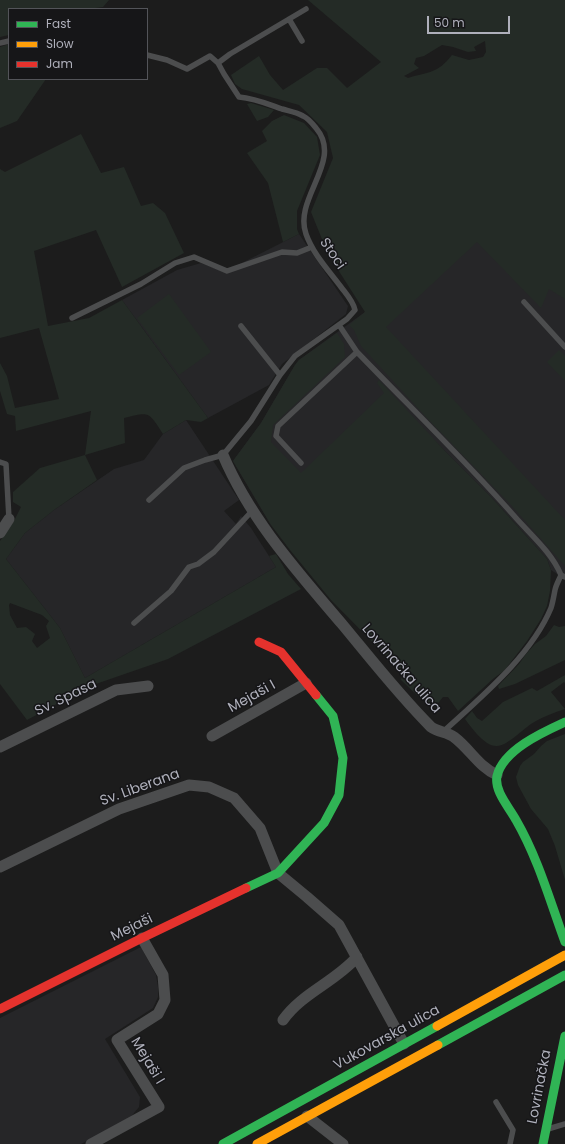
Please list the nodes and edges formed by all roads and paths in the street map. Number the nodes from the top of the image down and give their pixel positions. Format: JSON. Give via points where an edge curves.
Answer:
{"nodes":[{"id":1,"x":306,"y":9,"type":"dead end"},
{"id":2,"x":289,"y":19,"type":"junction"},
{"id":3,"x":302,"y":41,"type":"dead end"},
{"id":4,"x":148,"y":55,"type":"edge"},
{"id":5,"x":218,"y":63,"type":"junction"},
{"id":6,"x":312,"y":246,"type":"junction"},
{"id":7,"x":524,"y":302,"type":"dead end"},
{"id":8,"x":72,"y":318,"type":"dead end"},
{"id":9,"x":339,"y":325,"type":"junction"},
{"id":10,"x":241,"y":326,"type":"dead end"},
{"id":11,"x":565,"y":347,"type":"edge"},
{"id":12,"x":357,"y":352,"type":"junction"},
{"id":13,"x":280,"y":375,"type":"junction"},
{"id":14,"x":223,"y":455,"type":"junction"},
{"id":15,"x":0,"y":462,"type":"edge"},
{"id":16,"x":301,"y":463,"type":"dead end"},
{"id":17,"x":149,"y":500,"type":"dead end"},
{"id":18,"x":252,"y":511,"type":"junction"},
{"id":19,"x":9,"y":518,"type":"joint"},
{"id":20,"x":0,"y":532,"type":"edge"},
{"id":21,"x":563,"y":576,"type":"edge"},
{"id":22,"x":134,"y":623,"type":"dead end"},
{"id":23,"x":259,"y":642,"type":"dead end"},
{"id":24,"x":306,"y":683,"type":"junction"},
{"id":25,"x":148,"y":686,"type":"dead end"},
{"id":26,"x":565,"y":722,"type":"edge"},
{"id":27,"x":443,"y":732,"type":"junction"},
{"id":28,"x":212,"y":736,"type":"dead end"},
{"id":29,"x":0,"y":748,"type":"edge"},
{"id":30,"x":497,"y":775,"type":"junction"},
{"id":31,"x":0,"y":867,"type":"edge"},
{"id":32,"x":278,"y":873,"type":"junction"},
{"id":33,"x":142,"y":938,"type":"junction"},
{"id":34,"x":565,"y":942,"type":"edge"},
{"id":35,"x":565,"y":955,"type":"edge"},
{"id":36,"x":357,"y":957,"type":"junction"},
{"id":37,"x":565,"y":975,"type":"edge"},
{"id":38,"x":0,"y":1009,"type":"edge"},
{"id":39,"x":283,"y":1020,"type":"dead end"},
{"id":40,"x":565,"y":1036,"type":"edge"},
{"id":41,"x":404,"y":1044,"type":"junction"},
{"id":42,"x":496,"y":1102,"type":"dead end"},
{"id":43,"x":307,"y":1116,"type":"junction"},
{"id":44,"x":565,"y":1124,"type":"edge"},
{"id":45,"x":546,"y":1130,"type":"junction"},
{"id":46,"x":91,"y":1144,"type":"edge"},
{"id":47,"x":223,"y":1144,"type":"edge"},
{"id":48,"x":257,"y":1144,"type":"edge"},
{"id":49,"x":343,"y":1144,"type":"edge"},
{"id":50,"x":510,"y":1144,"type":"edge"},
{"id":51,"x":543,"y":1144,"type":"edge"}],
"edges":[{"from":1,"to":2,"type":"lane"},
{"from":2,"to":3,"type":"lane"},
{"from":2,"to":5,"type":"lane"},
{"from":4,"to":5,"type":"lane","via":[[187,69],[210,56]]},
{"from":5,"to":6,"type":"lane","name":"Stoci","via":[[239,96],[262,101],[303,116],[321,133],[324,159],[305,210],[304,222]]},
{"from":6,"to":8,"type":"lane","via":[[297,253],[282,252],[227,271],[194,257],[175,263],[141,284]]},
{"from":6,"to":9,"type":"lane","name":"Stoci","via":[[354,306],[352,315]]},
{"from":7,"to":11,"type":"lane"},
{"from":9,"to":12,"type":"lane"},
{"from":9,"to":13,"type":"lane","name":"Stoci","via":[[295,356]]},
{"from":10,"to":13,"type":"lane"},
{"from":12,"to":16,"type":"lane","via":[[278,426],[276,436]]},
{"from":12,"to":21,"type":"lane","via":[[505,506],[547,553]]},
{"from":13,"to":14,"type":"lane","name":"Stoci","via":[[251,421]]},
{"from":14,"to":17,"type":"lane","via":[[184,468]]},
{"from":14,"to":18,"type":"street","name":"Lovrinačka ulica"},
{"from":15,"to":19,"type":"lane","via":[[6,464]]},
{"from":18,"to":22,"type":"lane","via":[[214,552],[198,564],[189,566],[171,591]]},
{"from":18,"to":27,"type":"street","name":"Lovrinačka ulica","via":[[287,559],[386,679],[431,727]]},
{"from":19,"to":20,"type":"street"},
{"from":21,"to":27,"type":"lane","via":[[555,588],[552,607],[525,651]]},
{"from":23,"to":24,"type":"street","via":[[281,652]]},
{"from":24,"to":28,"type":"street","name":"Mejaši I"},
{"from":24,"to":32,"type":"street","via":[[332,716],[343,758],[339,795],[324,823]]},
{"from":25,"to":29,"type":"street","name":"Sv. Spasa","via":[[116,690]]},
{"from":26,"to":30,"type":"street","via":[[519,747],[500,767]]},
{"from":27,"to":30,"type":"street","name":"Lovrinačka ulica","via":[[455,738],[484,767]]},
{"from":30,"to":34,"type":"street","via":[[497,787],[533,854]]},
{"from":31,"to":32,"type":"street","name":"Sv. Liberana","via":[[119,809],[189,785],[209,786],[234,798],[260,828]]},
{"from":32,"to":33,"type":"street","name":"Mejaši"},
{"from":32,"to":36,"type":"street","name":"Sv. Liberana","via":[[339,925]]},
{"from":33,"to":38,"type":"street","name":"Mejaši"},
{"from":33,"to":46,"type":"street","name":"Mejaši I","via":[[163,975],[165,1000],[158,1014],[117,1040],[158,1107]]},
{"from":35,"to":41,"type":"street","name":"Vukovarska ulica"},
{"from":36,"to":39,"type":"street","via":[[347,968],[302,999]]},
{"from":36,"to":41,"type":"street","name":"Sv. Liberana"},
{"from":37,"to":43,"type":"street"},
{"from":40,"to":45,"type":"street","name":"Lovrinačka"},
{"from":41,"to":47,"type":"street","name":"Vukovarska ulica"},
{"from":42,"to":50,"type":"lane","via":[[512,1130]]},
{"from":43,"to":48,"type":"street"},
{"from":43,"to":49,"type":"street"},
{"from":44,"to":45,"type":"lane"},
{"from":45,"to":51,"type":"street","name":"Lovrinačka"}]}
